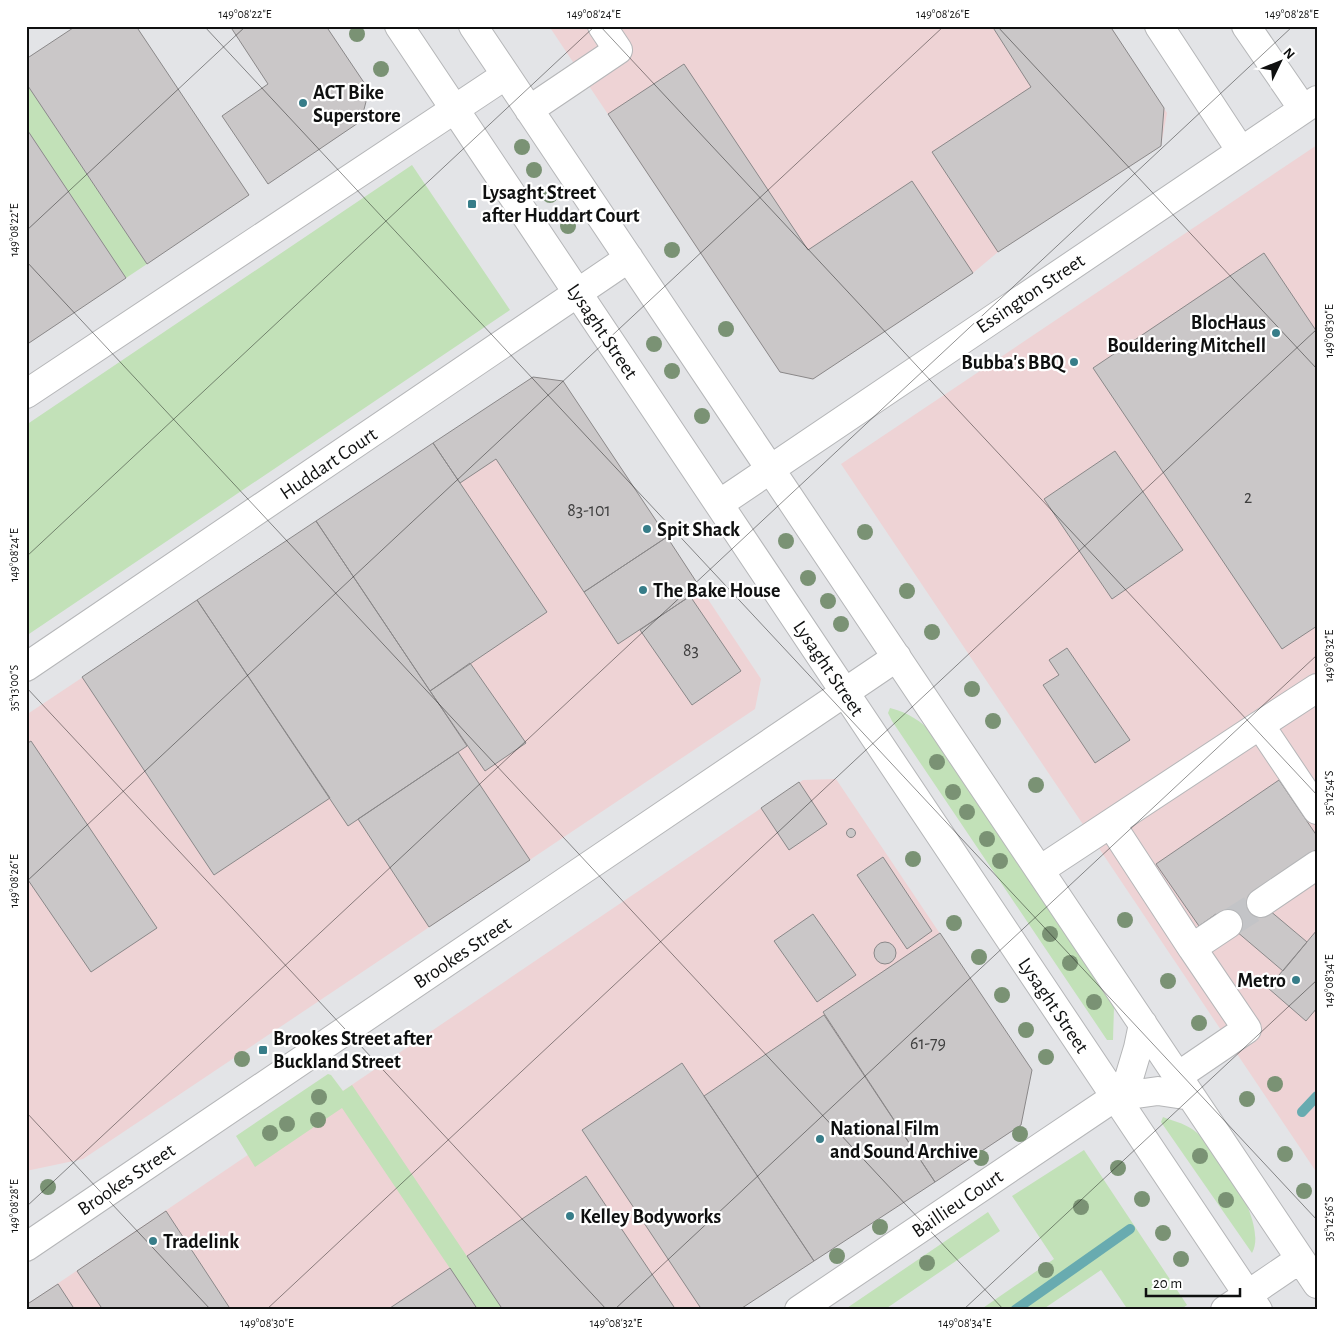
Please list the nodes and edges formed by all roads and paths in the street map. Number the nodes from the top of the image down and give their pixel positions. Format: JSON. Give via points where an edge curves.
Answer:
{"nodes":[{"id":1,"x":399,"y":26,"type":"edge"},
{"id":2,"x":473,"y":26,"type":"edge"},
{"id":3,"x":602,"y":26,"type":"edge"},
{"id":4,"x":1159,"y":26,"type":"edge"},
{"id":5,"x":1246,"y":26,"type":"edge"},
{"id":6,"x":506,"y":75,"type":"junction"},
{"id":7,"x":1310,"y":104,"type":"edge"},
{"id":8,"x":455,"y":109,"type":"junction"},
{"id":9,"x":529,"y":110,"type":"junction"},
{"id":10,"x":1241,"y":151,"type":"junction"},
{"id":11,"x":629,"y":258,"type":"junction"},
{"id":12,"x":578,"y":293,"type":"junction"},
{"id":13,"x":26,"y":394,"type":"edge"},
{"id":14,"x":770,"y":469,"type":"junction"},
{"id":15,"x":719,"y":504,"type":"junction"},
{"id":16,"x":896,"y":657,"type":"junction"},
{"id":17,"x":26,"y":667,"type":"edge"},
{"id":18,"x":1317,"y":688,"type":"edge"},
{"id":19,"x":845,"y":692,"type":"junction"},
{"id":20,"x":1260,"y":725,"type":"junction"},
{"id":21,"x":1317,"y":810,"type":"edge"},
{"id":22,"x":1111,"y":824,"type":"junction"},
{"id":23,"x":1317,"y":865,"type":"edge"},
{"id":24,"x":1040,"y":870,"type":"junction"},
{"id":25,"x":1260,"y":903,"type":"tunnel mouth"},
{"id":26,"x":1228,"y":924,"type":"tunnel mouth"},
{"id":27,"x":1192,"y":948,"type":"junction"},
{"id":28,"x":1143,"y":1024,"type":"junction"},
{"id":29,"x":1184,"y":1086,"type":"junction"},
{"id":30,"x":1115,"y":1096,"type":"junction"},
{"id":31,"x":26,"y":1247,"type":"edge"},
{"id":32,"x":1300,"y":1259,"type":"junction"},
{"id":33,"x":1317,"y":1284,"type":"edge"},
{"id":34,"x":1253,"y":1302,"type":"edge"},
{"id":35,"x":799,"y":1310,"type":"edge"},
{"id":36,"x":1225,"y":1310,"type":"edge"}],
"edges":[{"from":1,"to":8,"type":"street","name":"Lysaght Street"},
{"from":2,"to":6,"type":"street"},
{"from":3,"to":9,"type":"street","via":[[618,50]]},
{"from":4,"to":10,"type":"street"},
{"from":5,"to":7,"type":"street"},
{"from":6,"to":8,"type":"street"},
{"from":6,"to":9,"type":"street"},
{"from":7,"to":10,"type":"street","name":"Essington Street"},
{"from":8,"to":12,"type":"street","name":"Lysaght Street"},
{"from":8,"to":13,"type":"street"},
{"from":9,"to":11,"type":"street"},
{"from":10,"to":14,"type":"street","name":"Essington Street"},
{"from":11,"to":12,"type":"street","name":"Huddart Court"},
{"from":11,"to":14,"type":"street"},
{"from":12,"to":15,"type":"street","name":"Lysaght Street"},
{"from":12,"to":17,"type":"street","name":"Huddart Court"},
{"from":14,"to":15,"type":"street","name":"Essington Street"},
{"from":14,"to":16,"type":"street"},
{"from":15,"to":19,"type":"street","name":"Lysaght Street"},
{"from":16,"to":19,"type":"street","name":"Brookes Street"},
{"from":16,"to":24,"type":"street"},
{"from":18,"to":20,"type":"street"},
{"from":19,"to":30,"type":"street","name":"Lysaght Street"},
{"from":19,"to":31,"type":"street","name":"Brookes Street"},
{"from":20,"to":21,"type":"street"},
{"from":20,"to":22,"type":"street"},
{"from":22,"to":24,"type":"street"},
{"from":22,"to":27,"type":"street"},
{"from":23,"to":25,"type":"street"},
{"from":24,"to":28,"type":"street"},
{"from":26,"to":27,"type":"street"},
{"from":27,"to":29,"type":"street","via":[[1247,1029]]},
{"from":28,"to":29,"type":"street"},
{"from":28,"to":30,"type":"street","name":"Baillieu Court","via":[[1131,1073]]},
{"from":29,"to":30,"type":"street","name":"Baillieu Court"},
{"from":29,"to":32,"type":"street"},
{"from":30,"to":34,"type":"street","name":"Lysaght Street"},
{"from":30,"to":35,"type":"street","name":"Baillieu Court"},
{"from":32,"to":33,"type":"street"},
{"from":32,"to":34,"type":"street"},
{"from":34,"to":36,"type":"street"}]}
